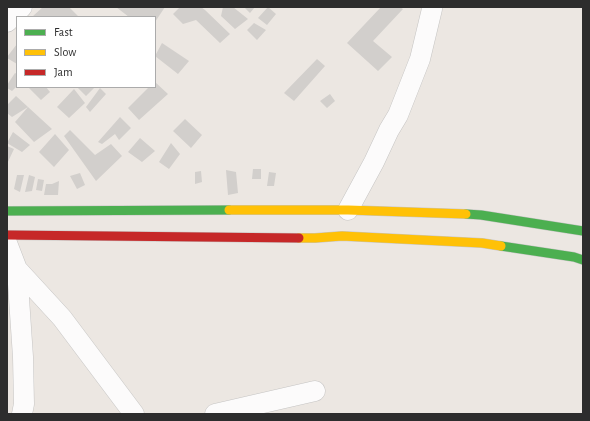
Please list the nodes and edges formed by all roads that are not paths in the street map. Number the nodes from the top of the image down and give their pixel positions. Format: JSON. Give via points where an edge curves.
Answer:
{"nodes":[{"id":1,"x":22,"y":7,"type":"edge"},
{"id":2,"x":432,"y":7,"type":"edge"},
{"id":3,"x":7,"y":22,"type":"edge"},
{"id":4,"x":348,"y":210,"type":"junction"},
{"id":5,"x":7,"y":211,"type":"edge"},
{"id":6,"x":583,"y":232,"type":"edge"},
{"id":7,"x":7,"y":235,"type":"edge"},
{"id":8,"x":7,"y":242,"type":"edge"},
{"id":9,"x":583,"y":260,"type":"edge"},
{"id":10,"x":17,"y":270,"type":"junction"},
{"id":11,"x":315,"y":390,"type":"dead end"},
{"id":12,"x":22,"y":414,"type":"edge"},
{"id":13,"x":134,"y":414,"type":"edge"},
{"id":14,"x":215,"y":414,"type":"edge"}],
"edges":[{"from":1,"to":3,"type":"street"},
{"from":2,"to":4,"type":"street","via":[[420,59],[398,115]]},
{"from":4,"to":5,"type":"street"},
{"from":4,"to":6,"type":"street","via":[[482,218]]},
{"from":7,"to":9,"type":"street","via":[[482,239]]},
{"from":8,"to":10,"type":"street"},
{"from":10,"to":12,"type":"street","via":[[23,357]]},
{"from":10,"to":13,"type":"street","via":[[62,318]]},
{"from":11,"to":14,"type":"street"}]}
